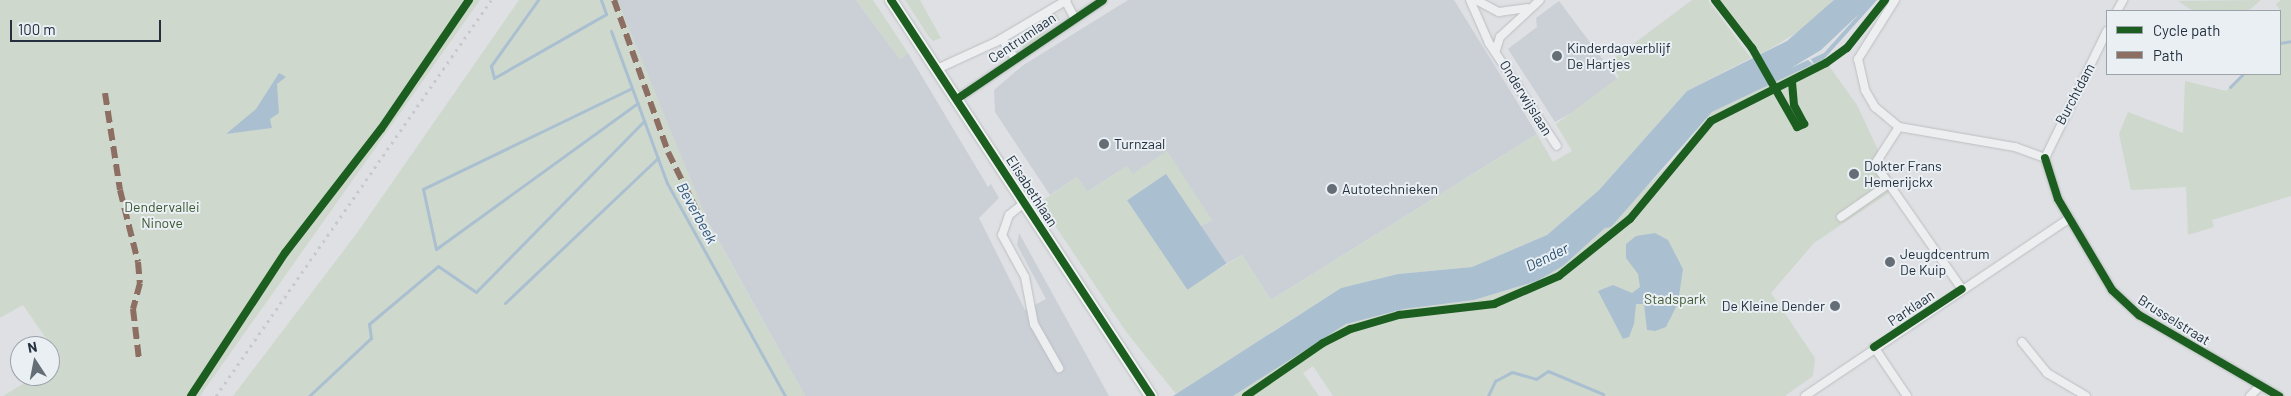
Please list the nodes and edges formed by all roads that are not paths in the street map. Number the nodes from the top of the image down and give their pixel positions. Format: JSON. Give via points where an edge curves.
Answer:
{"nodes":[{"id":1,"x":891,"y":0,"type":"edge"},
{"id":2,"x":1066,"y":0,"type":"edge"},
{"id":3,"x":1102,"y":0,"type":"edge"},
{"id":4,"x":1470,"y":0,"type":"edge"},
{"id":5,"x":1476,"y":0,"type":"edge"},
{"id":6,"x":1540,"y":0,"type":"edge"},
{"id":7,"x":1894,"y":0,"type":"edge"},
{"id":8,"x":1528,"y":8,"type":"junction"},
{"id":9,"x":1074,"y":17,"type":"junction"},
{"id":10,"x":2106,"y":32,"type":"edge"},
{"id":11,"x":1002,"y":39,"type":"junction"},
{"id":12,"x":1496,"y":50,"type":"junction"},
{"id":13,"x":1014,"y":57,"type":"junction"},
{"id":14,"x":937,"y":69,"type":"junction"},
{"id":15,"x":957,"y":99,"type":"junction"},
{"id":16,"x":1899,"y":127,"type":"junction"},
{"id":17,"x":1557,"y":146,"type":"dead end"},
{"id":18,"x":2045,"y":158,"type":"junction"},
{"id":19,"x":1887,"y":185,"type":"junction"},
{"id":20,"x":1024,"y":203,"type":"junction"},
{"id":21,"x":1841,"y":217,"type":"dead end"},
{"id":22,"x":2070,"y":218,"type":"junction"},
{"id":23,"x":1962,"y":288,"type":"junction"},
{"id":24,"x":2022,"y":342,"type":"dead end"},
{"id":25,"x":1874,"y":348,"type":"junction"},
{"id":26,"x":1059,"y":368,"type":"dead end"},
{"id":27,"x":2260,"y":386,"type":"junction"},
{"id":28,"x":1149,"y":392,"type":"edge"},
{"id":29,"x":1805,"y":396,"type":"edge"},
{"id":30,"x":1907,"y":396,"type":"edge"},
{"id":31,"x":2086,"y":396,"type":"edge"},
{"id":32,"x":2250,"y":396,"type":"edge"},
{"id":33,"x":2279,"y":396,"type":"edge"}],
"edges":[{"from":1,"to":14,"type":"main road","name":"Elisabethlaan"},
{"from":2,"to":9,"type":"street"},
{"from":2,"to":11,"type":"street","name":"Centrumlaan"},
{"from":3,"to":9,"type":"street","name":"Centrumlaan"},
{"from":4,"to":12,"type":"street","name":"Onderwijslaan"},
{"from":5,"to":8,"type":"street","name":"Onderwijslaan","via":[[1499,12]]},
{"from":6,"to":8,"type":"street","name":"Onderwijslaan"},
{"from":7,"to":16,"type":"street","via":[[1859,54],[1860,77],[1871,101]]},
{"from":8,"to":12,"type":"street","name":"Onderwijslaan","via":[[1500,37]]},
{"from":9,"to":13,"type":"street","name":"Centrumlaan"},
{"from":10,"to":18,"type":"street","name":"Burchtdam"},
{"from":11,"to":13,"type":"street"},
{"from":11,"to":14,"type":"street","name":"Centrumlaan"},
{"from":12,"to":17,"type":"street","name":"Onderwijslaan"},
{"from":13,"to":15,"type":"street","name":"Centrumlaan"},
{"from":14,"to":15,"type":"main road","name":"Elisabethlaan"},
{"from":15,"to":20,"type":"main road","name":"Elisabethlaan"},
{"from":16,"to":18,"type":"street","via":[[2008,146]]},
{"from":16,"to":19,"type":"street","via":[[1875,164]]},
{"from":18,"to":22,"type":"street","name":"Brusselstraat","via":[[2058,199]]},
{"from":19,"to":21,"type":"street"},
{"from":19,"to":23,"type":"street"},
{"from":20,"to":26,"type":"street","via":[[1009,215],[1002,234],[1025,277],[1034,324]]},
{"from":20,"to":28,"type":"main road","name":"Elisabethlaan"},
{"from":22,"to":23,"type":"street","name":"Parklaan"},
{"from":22,"to":27,"type":"street","name":"Brusselstraat","via":[[2112,290],[2127,304]]},
{"from":23,"to":25,"type":"street","name":"Parklaan"},
{"from":24,"to":31,"type":"street","via":[[2047,373]]},
{"from":25,"to":29,"type":"street","name":"Parklaan"},
{"from":25,"to":30,"type":"street"},
{"from":27,"to":32,"type":"street"},
{"from":27,"to":33,"type":"street","name":"Brusselstraat"}]}
